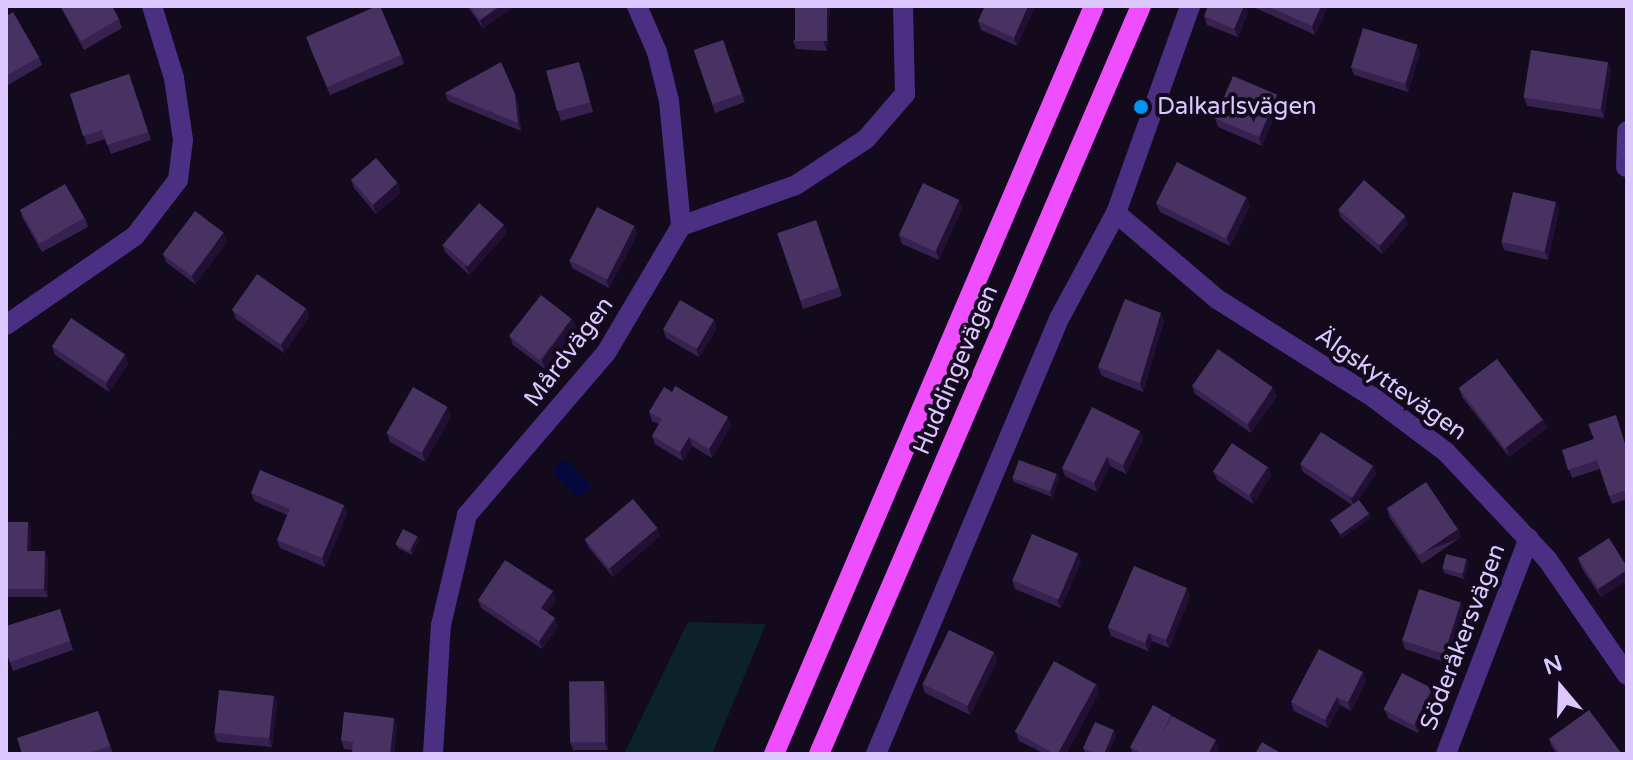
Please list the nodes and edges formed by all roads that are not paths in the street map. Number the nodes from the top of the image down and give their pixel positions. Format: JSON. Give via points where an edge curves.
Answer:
{"nodes":[{"id":1,"x":152,"y":6,"type":"edge"},
{"id":2,"x":637,"y":6,"type":"edge"},
{"id":3,"x":903,"y":6,"type":"edge"},
{"id":4,"x":1094,"y":6,"type":"edge"},
{"id":5,"x":1141,"y":6,"type":"edge"},
{"id":6,"x":1190,"y":6,"type":"edge"},
{"id":7,"x":1627,"y":131,"type":"edge"},
{"id":8,"x":1626,"y":167,"type":"edge"},
{"id":9,"x":1116,"y":213,"type":"junction"},
{"id":10,"x":681,"y":226,"type":"junction"},
{"id":11,"x":6,"y":325,"type":"edge"},
{"id":12,"x":1529,"y":538,"type":"junction"},
{"id":13,"x":1627,"y":675,"type":"edge"},
{"id":14,"x":433,"y":754,"type":"edge"},
{"id":15,"x":774,"y":754,"type":"edge"},
{"id":16,"x":819,"y":754,"type":"edge"},
{"id":17,"x":876,"y":754,"type":"edge"},
{"id":18,"x":1446,"y":754,"type":"edge"}],
"edges":[{"from":1,"to":11,"type":"street","via":[[174,78],[183,140],[178,180],[135,236]]},
{"from":2,"to":10,"type":"street","via":[[657,52],[669,101]]},
{"from":3,"to":10,"type":"street","via":[[905,94],[866,139],[796,185]]},
{"from":4,"to":15,"type":"main road","name":"Huddingevägen"},
{"from":5,"to":16,"type":"main road","name":"Huddingevägen"},
{"from":6,"to":9,"type":"street"},
{"from":7,"to":8,"type":"street"},
{"from":9,"to":12,"type":"street","name":"Älgskyttevägen","via":[[1217,299],[1374,398],[1446,452]]},
{"from":9,"to":17,"type":"street","via":[[1060,317]]},
{"from":10,"to":14,"type":"street","name":"Mårdvägen","via":[[606,353],[467,515],[441,625]]},
{"from":12,"to":13,"type":"street","name":"Älgskyttevägen"},
{"from":12,"to":18,"type":"street","name":"Söderåkersvägen"}]}
